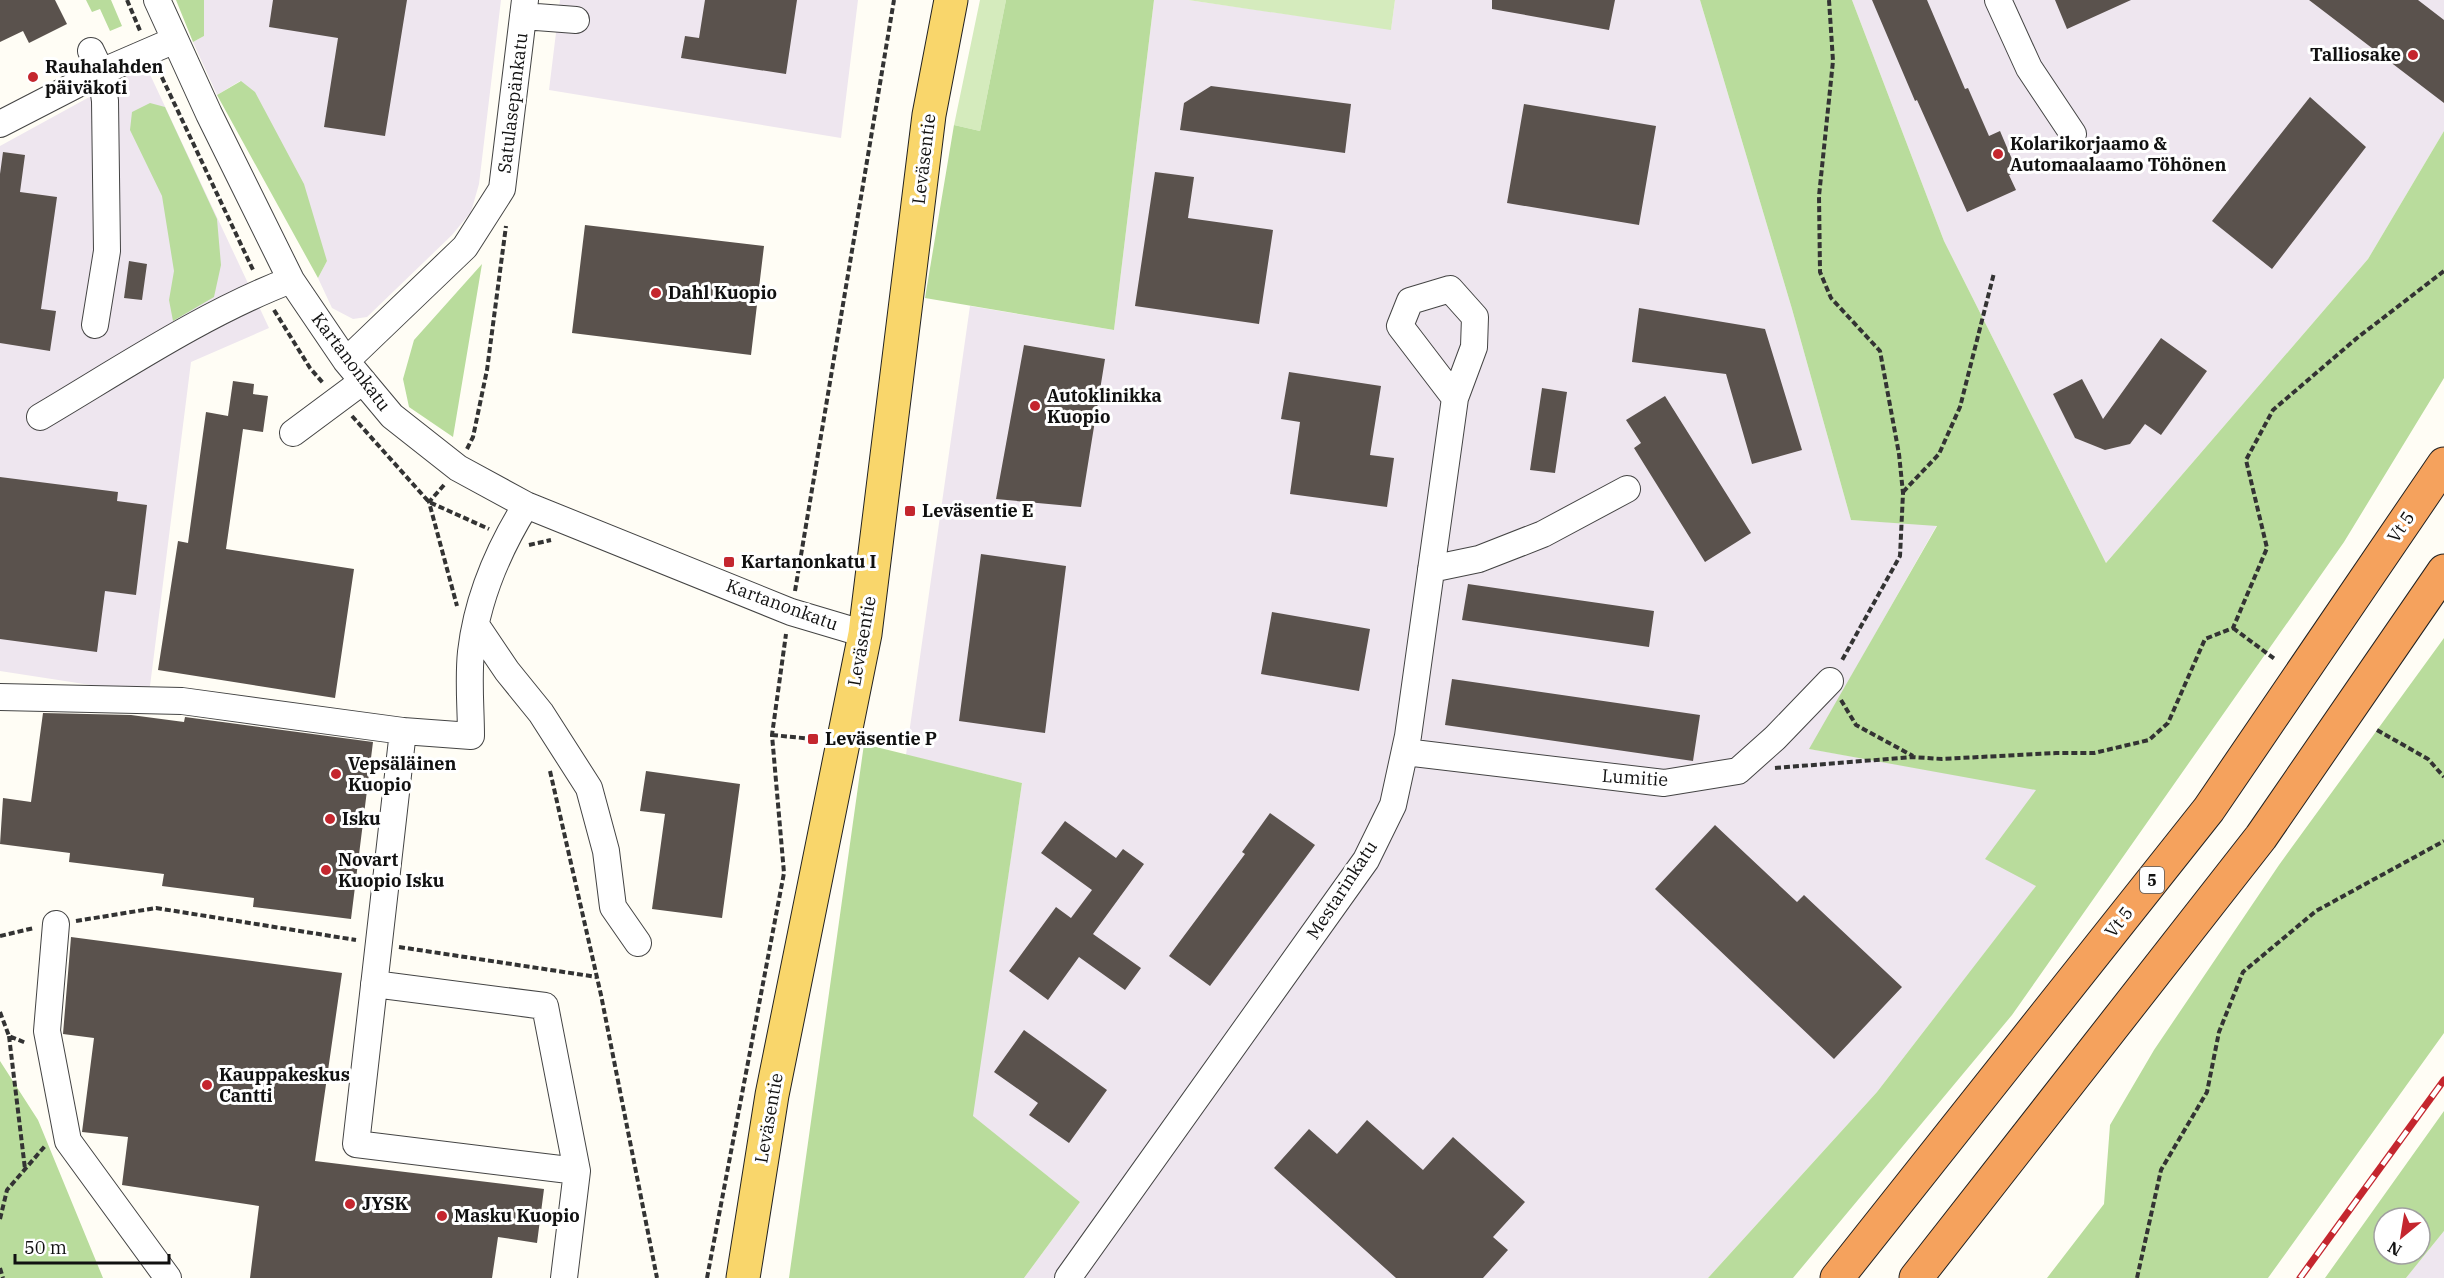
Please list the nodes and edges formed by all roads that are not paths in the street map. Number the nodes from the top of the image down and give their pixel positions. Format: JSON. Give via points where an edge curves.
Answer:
{"nodes":[{"id":1,"x":157,"y":0,"type":"edge"},
{"id":2,"x":951,"y":0,"type":"edge"},
{"id":3,"x":1998,"y":0,"type":"edge"},
{"id":4,"x":524,"y":8,"type":"edge"},
{"id":5,"x":576,"y":20,"type":"dead end"},
{"id":6,"x":175,"y":40,"type":"junction"},
{"id":7,"x":96,"y":62,"type":"junction"},
{"id":8,"x":0,"y":124,"type":"edge"},
{"id":9,"x":2073,"y":134,"type":"dead end"},
{"id":10,"x":291,"y":280,"type":"junction"},
{"id":11,"x":95,"y":326,"type":"dead end"},
{"id":12,"x":346,"y":361,"type":"junction"},
{"id":13,"x":363,"y":381,"type":"junction"},
{"id":14,"x":1455,"y":398,"type":"dead end"},
{"id":15,"x":40,"y":417,"type":"dead end"},
{"id":16,"x":293,"y":433,"type":"dead end"},
{"id":17,"x":2444,"y":464,"type":"edge"},
{"id":18,"x":1627,"y":489,"type":"dead end"},
{"id":19,"x":526,"y":505,"type":"junction"},
{"id":20,"x":1431,"y":569,"type":"junction"},
{"id":21,"x":2444,"y":571,"type":"edge"},
{"id":22,"x":467,"y":618,"type":"junction"},
{"id":23,"x":865,"y":634,"type":"junction"},
{"id":24,"x":1830,"y":681,"type":"road end"},
{"id":25,"x":0,"y":697,"type":"edge"},
{"id":26,"x":403,"y":731,"type":"junction"},
{"id":27,"x":1405,"y":752,"type":"junction"},
{"id":28,"x":56,"y":924,"type":"road end"},
{"id":29,"x":638,"y":943,"type":"dead end"},
{"id":30,"x":374,"y":984,"type":"junction"},
{"id":31,"x":577,"y":1171,"type":"junction"},
{"id":32,"x":168,"y":1278,"type":"edge"},
{"id":33,"x":564,"y":1278,"type":"edge"},
{"id":34,"x":743,"y":1278,"type":"edge"},
{"id":35,"x":1068,"y":1278,"type":"edge"},
{"id":36,"x":1837,"y":1278,"type":"edge"},
{"id":37,"x":1916,"y":1278,"type":"edge"}],
"edges":[{"from":1,"to":6,"type":"street","name":"Kartanonkatu"},
{"from":2,"to":23,"type":"main road","name":"Leväsentie","via":[[928,126]]},
{"from":3,"to":9,"type":"street","via":[[2029,68]]},
{"from":4,"to":5,"type":"street"},
{"from":4,"to":12,"type":"street","name":"Satulasepänkatu","via":[[502,189],[465,247]]},
{"from":6,"to":7,"type":"street"},
{"from":6,"to":10,"type":"street","name":"Kartanonkatu"},
{"from":7,"to":8,"type":"street"},
{"from":7,"to":11,"type":"street","via":[[105,101],[107,251]]},
{"from":10,"to":12,"type":"street","name":"Kartanonkatu"},
{"from":10,"to":15,"type":"street","via":[[146,354]]},
{"from":12,"to":13,"type":"street","name":"Kartanonkatu"},
{"from":13,"to":16,"type":"street"},
{"from":13,"to":19,"type":"street","name":"Kartanonkatu","via":[[392,416],[458,468]]},
{"from":14,"to":20,"type":"street","name":"Mestarinkatu"},
{"from":17,"to":36,"type":"highway","name":"Vt 5","number":"5","via":[[2209,809]]},
{"from":18,"to":20,"type":"street","via":[[1542,534],[1479,559]]},
{"from":19,"to":22,"type":"street"},
{"from":19,"to":23,"type":"street","name":"Kartanonkatu","via":[[791,612]]},
{"from":20,"to":27,"type":"street","name":"Mestarinkatu"},
{"from":21,"to":37,"type":"highway","via":[[2261,837]]},
{"from":22,"to":26,"type":"street","via":[[471,736]]},
{"from":22,"to":29,"type":"street","via":[[541,713],[589,788],[606,851],[613,907]]},
{"from":23,"to":34,"type":"main road","name":"Leväsentie","via":[[772,1095]]},
{"from":24,"to":27,"type":"street","name":"Lumitie","via":[[1738,771],[1664,783]]},
{"from":25,"to":26,"type":"street","via":[[182,701]]},
{"from":26,"to":30,"type":"street"},
{"from":27,"to":35,"type":"street","name":"Mestarinkatu","via":[[1393,805],[1366,860]]},
{"from":28,"to":32,"type":"street","via":[[47,1031],[68,1142]]},
{"from":30,"to":31,"type":"street","via":[[544,1006]]},
{"from":30,"to":31,"type":"street","via":[[356,1144]]},
{"from":31,"to":33,"type":"street"}]}
